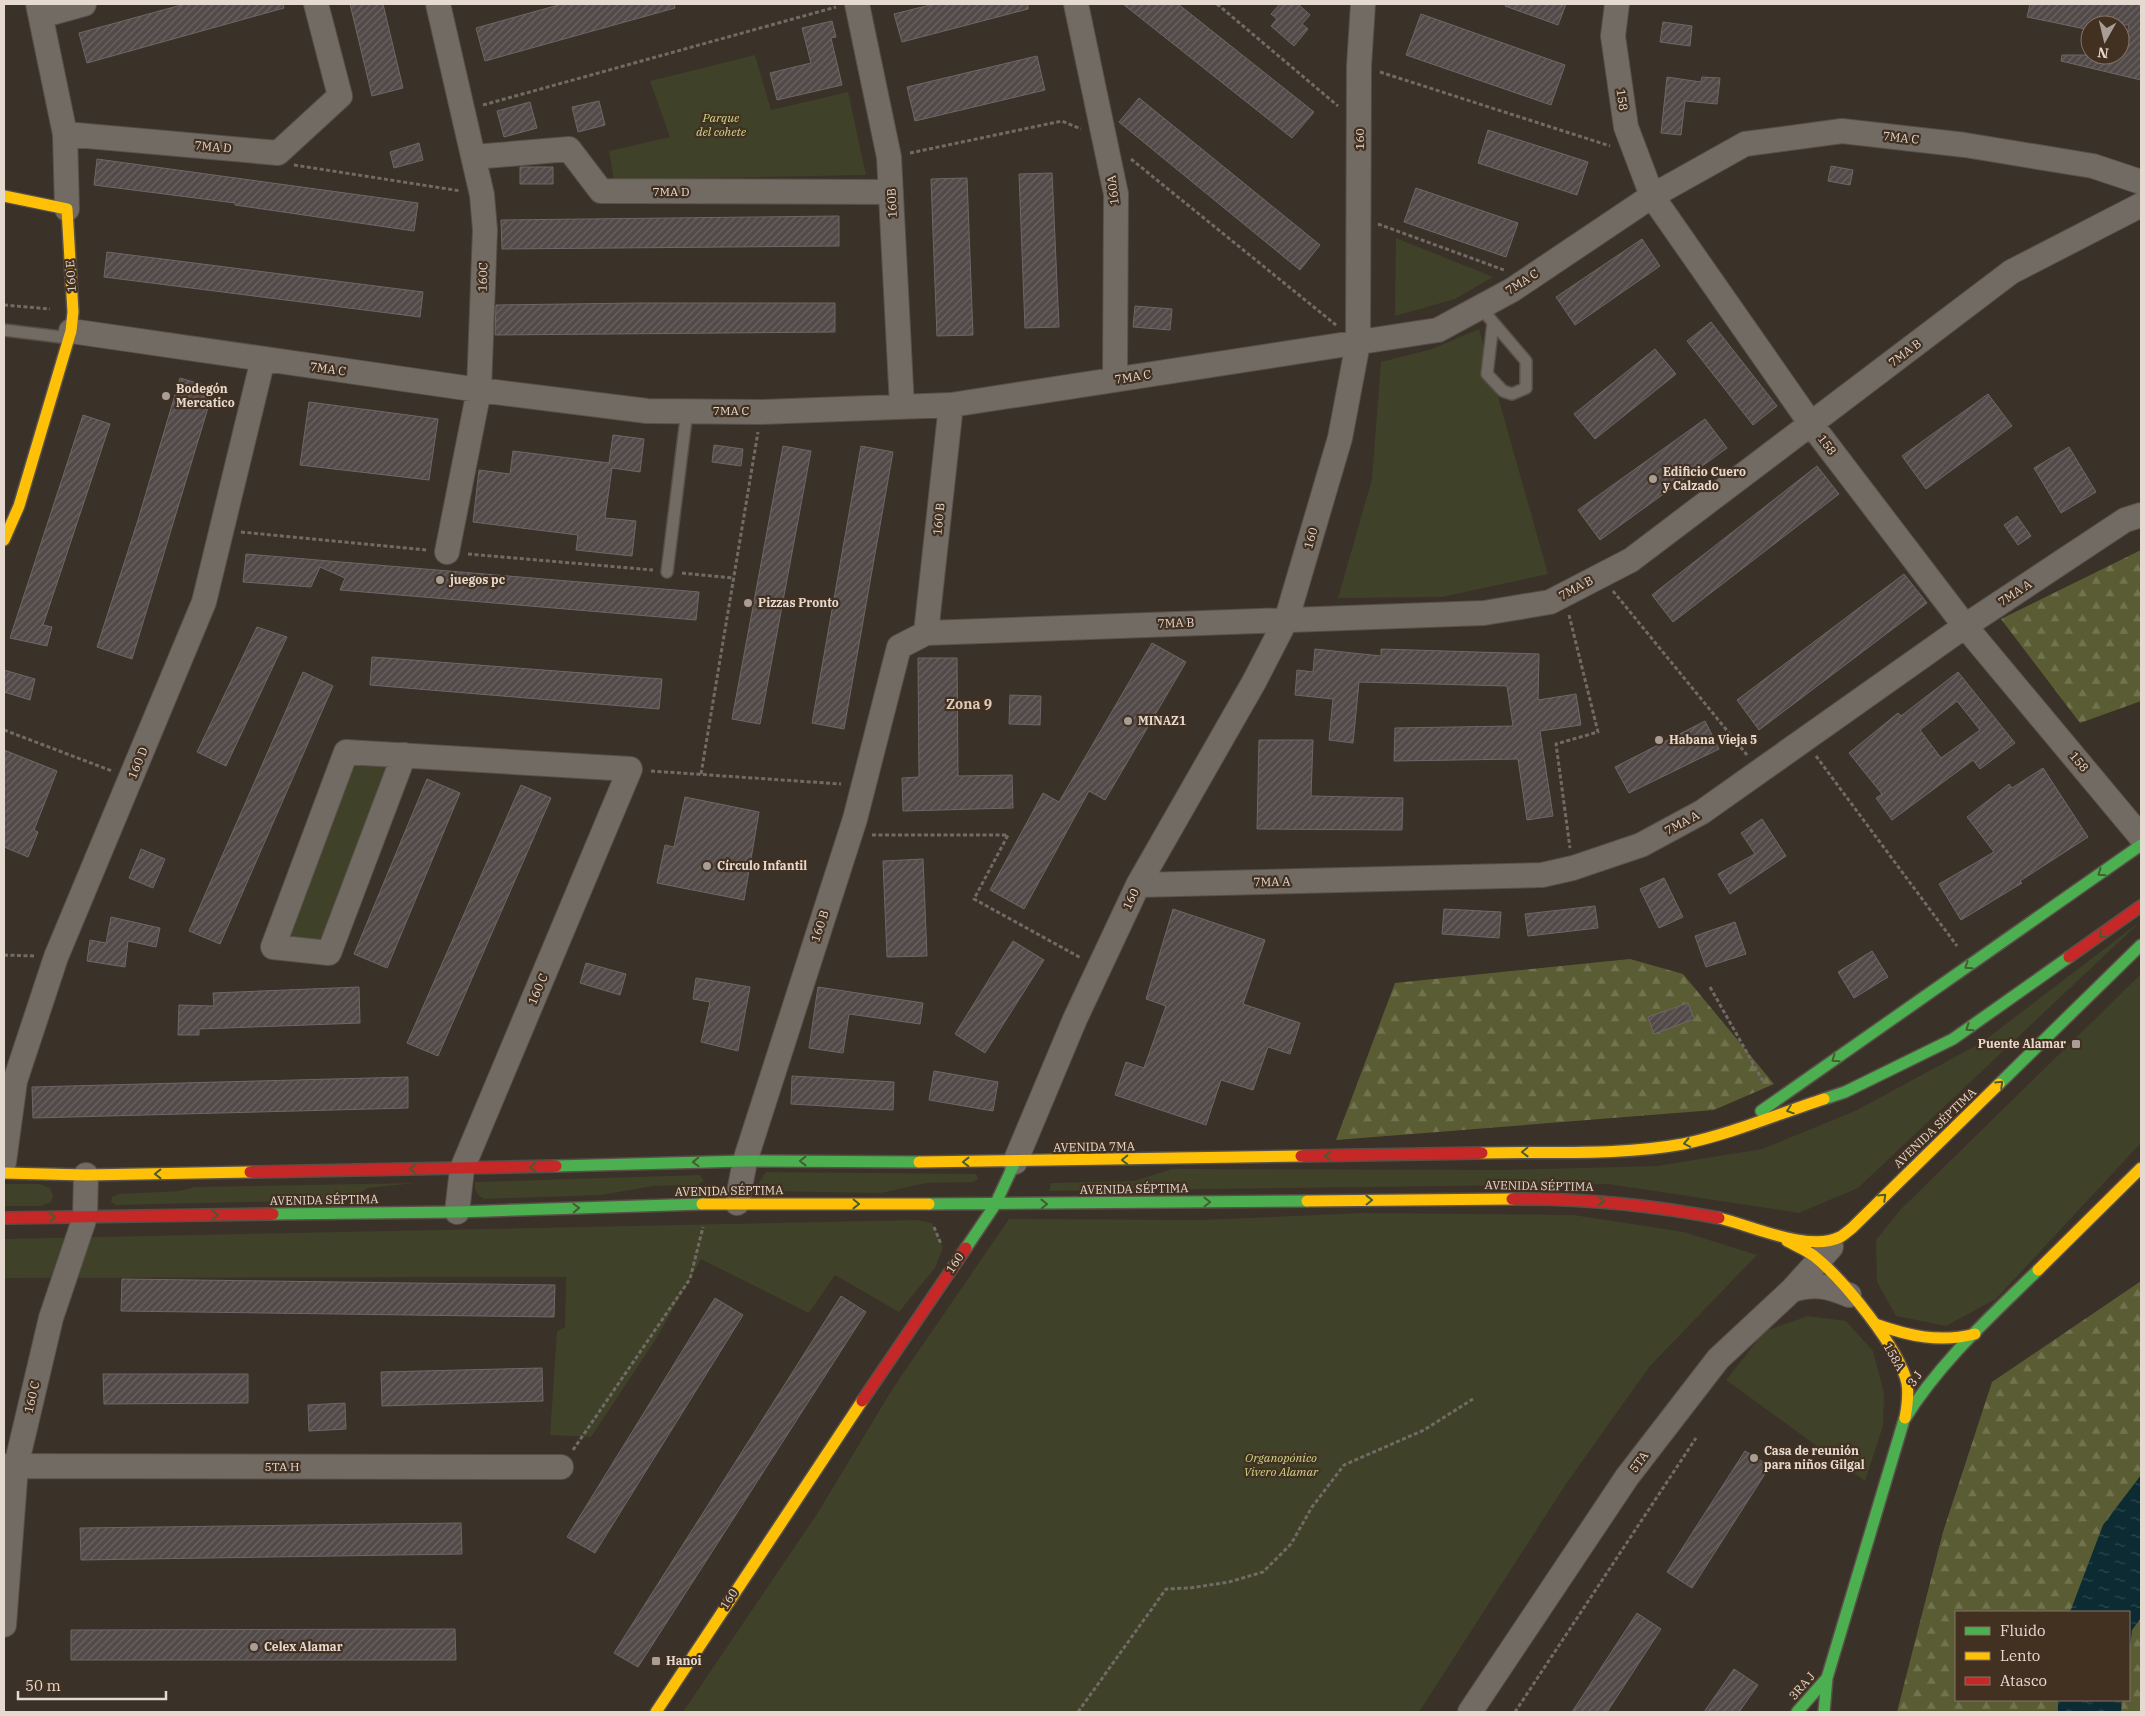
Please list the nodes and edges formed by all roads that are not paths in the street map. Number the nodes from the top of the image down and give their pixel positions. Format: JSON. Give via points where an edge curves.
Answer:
{"nodes":[{"id":1,"x":84,"y":4,"type":"edge"},
{"id":2,"x":316,"y":4,"type":"edge"},
{"id":3,"x":438,"y":4,"type":"edge"},
{"id":4,"x":1076,"y":4,"type":"edge"},
{"id":5,"x":1362,"y":4,"type":"edge"},
{"id":6,"x":1617,"y":4,"type":"edge"},
{"id":7,"x":847,"y":5,"type":"edge"},
{"id":8,"x":40,"y":10,"type":"edge"},
{"id":9,"x":65,"y":134,"type":"junction"},
{"id":10,"x":474,"y":157,"type":"junction"},
{"id":11,"x":2141,"y":182,"type":"edge"},
{"id":12,"x":891,"y":192,"type":"junction"},
{"id":13,"x":4,"y":196,"type":"edge"},
{"id":14,"x":1652,"y":196,"type":"junction"},
{"id":15,"x":2141,"y":205,"type":"edge"},
{"id":16,"x":67,"y":209,"type":"junction"},
{"id":17,"x":1487,"y":315,"type":"junction"},
{"id":18,"x":71,"y":327,"type":"junction"},
{"id":19,"x":4,"y":330,"type":"edge"},
{"id":20,"x":1358,"y":343,"type":"junction"},
{"id":21,"x":263,"y":360,"type":"junction"},
{"id":22,"x":1115,"y":380,"type":"junction"},
{"id":23,"x":479,"y":390,"type":"junction"},
{"id":24,"x":951,"y":405,"type":"junction"},
{"id":25,"x":902,"y":406,"type":"junction"},
{"id":26,"x":688,"y":411,"type":"junction"},
{"id":27,"x":1811,"y":424,"type":"junction"},
{"id":28,"x":4,"y":505,"type":"edge"},
{"id":29,"x":19,"y":506,"type":"junction"},
{"id":30,"x":2141,"y":515,"type":"edge"},
{"id":31,"x":4,"y":540,"type":"edge"},
{"id":32,"x":447,"y":552,"type":"road end"},
{"id":33,"x":667,"y":572,"type":"road end"},
{"id":34,"x":1287,"y":618,"type":"junction"},
{"id":35,"x":1965,"y":626,"type":"junction"},
{"id":36,"x":926,"y":633,"type":"junction"},
{"id":37,"x":899,"y":647,"type":"joint"},
{"id":38,"x":404,"y":755,"type":"junction"},
{"id":39,"x":2141,"y":837,"type":"edge"},
{"id":40,"x":2141,"y":846,"type":"edge"},
{"id":41,"x":1138,"y":885,"type":"junction"},
{"id":42,"x":2141,"y":906,"type":"edge"},
{"id":43,"x":2141,"y":945,"type":"edge"},
{"id":44,"x":1734,"y":1130,"type":"junction"},
{"id":45,"x":744,"y":1160,"type":"junction"},
{"id":46,"x":4,"y":1162,"type":"edge"},
{"id":47,"x":1015,"y":1162,"type":"junction"},
{"id":48,"x":2141,"y":1168,"type":"edge"},
{"id":49,"x":462,"y":1169,"type":"junction"},
{"id":50,"x":4,"y":1173,"type":"edge"},
{"id":51,"x":86,"y":1175,"type":"junction"},
{"id":52,"x":737,"y":1203,"type":"junction"},
{"id":53,"x":995,"y":1205,"type":"junction"},
{"id":54,"x":457,"y":1212,"type":"junction"},
{"id":55,"x":85,"y":1217,"type":"junction"},
{"id":56,"x":4,"y":1218,"type":"edge"},
{"id":57,"x":1775,"y":1235,"type":"junction"},
{"id":58,"x":1843,"y":1240,"type":"junction"},
{"id":59,"x":1819,"y":1260,"type":"junction"},
{"id":60,"x":1842,"y":1267,"type":"dead end"},
{"id":61,"x":1792,"y":1290,"type":"junction"},
{"id":62,"x":1849,"y":1295,"type":"junction"},
{"id":63,"x":1876,"y":1324,"type":"junction"},
{"id":64,"x":1975,"y":1334,"type":"junction"},
{"id":65,"x":1904,"y":1420,"type":"junction"},
{"id":66,"x":10,"y":1466,"type":"edge"},
{"id":67,"x":561,"y":1467,"type":"road end"},
{"id":68,"x":4,"y":1625,"type":"edge"},
{"id":69,"x":1827,"y":1678,"type":"junction"},
{"id":70,"x":656,"y":1712,"type":"edge"},
{"id":71,"x":1470,"y":1712,"type":"edge"},
{"id":72,"x":1797,"y":1712,"type":"edge"},
{"id":73,"x":1824,"y":1712,"type":"edge"}],
"edges":[{"from":1,"to":8,"type":"street"},
{"from":2,"to":9,"type":"street","name":"7MA D","via":[[340,96],[278,153]]},
{"from":3,"to":10,"type":"street","name":"160C"},
{"from":4,"to":22,"type":"street","name":"160A","via":[[1116,194]]},
{"from":5,"to":20,"type":"street","name":"160"},
{"from":6,"to":14,"type":"street","name":"158","via":[[1613,36],[1626,127]]},
{"from":7,"to":12,"type":"street","name":"160B","via":[[889,157]]},
{"from":8,"to":9,"type":"street","name":"160 E"},
{"from":9,"to":16,"type":"street","name":"160 E"},
{"from":10,"to":12,"type":"street","name":"7MA D","via":[[570,149],[600,192]]},
{"from":10,"to":23,"type":"street","name":"160C","via":[[485,230]]},
{"from":11,"to":14,"type":"street","name":"7MA C","via":[[2093,166],[1965,145],[1842,131],[1745,144]]},
{"from":12,"to":25,"type":"street","name":"160B"},
{"from":13,"to":16,"type":"main road"},
{"from":14,"to":17,"type":"street","name":"7MA C","via":[[1528,279]]},
{"from":14,"to":27,"type":"street","name":"158"},
{"from":15,"to":27,"type":"street","name":"7MA B","via":[[2011,272]]},
{"from":16,"to":18,"type":"main road","name":"160 E"},
{"from":17,"to":17,"type":"lane","via":[[1526,361],[1526,388],[1512,394],[1503,392],[1487,374]]},
{"from":17,"to":20,"type":"street","name":"7MA C","via":[[1438,330]]},
{"from":18,"to":19,"type":"lane"},
{"from":18,"to":21,"type":"street","name":"7MA C"},
{"from":18,"to":29,"type":"main road","name":"160 E"},
{"from":20,"to":22,"type":"street","name":"7MA C"},
{"from":20,"to":34,"type":"street","name":"160","via":[[1340,438]]},
{"from":21,"to":23,"type":"street","name":"7MA C"},
{"from":21,"to":46,"type":"street","name":"160 D","via":[[204,602],[56,957],[16,1080]]},
{"from":22,"to":24,"type":"street","name":"7MA C"},
{"from":23,"to":26,"type":"street","name":"7MA C","via":[[647,411]]},
{"from":23,"to":32,"type":"street","name":"160C"},
{"from":24,"to":25,"type":"street","name":"7MA C"},
{"from":24,"to":36,"type":"street","name":"160 B"},
{"from":25,"to":26,"type":"street","name":"7MA C","via":[[761,412]]},
{"from":26,"to":33,"type":"lane"},
{"from":27,"to":34,"type":"street","name":"7MA B","via":[[1631,560],[1550,602],[1484,613]]},
{"from":27,"to":35,"type":"street","name":"158"},
{"from":28,"to":29,"type":"lane"},
{"from":29,"to":31,"type":"main road","name":"160 E"},
{"from":30,"to":35,"type":"street","name":"7MA A","via":[[2126,520]]},
{"from":34,"to":36,"type":"street","name":"7MA B"},
{"from":34,"to":41,"type":"street","name":"160"},
{"from":35,"to":39,"type":"street","name":"158"},
{"from":35,"to":41,"type":"street","name":"7MA A","via":[[1702,812],[1641,844],[1573,868],[1542,875]]},
{"from":36,"to":37,"type":"street","name":"7MA B"},
{"from":37,"to":45,"type":"street","name":"160 B","via":[[850,834]]},
{"from":38,"to":38,"type":"street","via":[[329,953],[273,947],[346,752]]},
{"from":38,"to":49,"type":"street","name":"160 C","via":[[630,769]]},
{"from":40,"to":44,"type":"main road","one_way":true},
{"from":41,"to":47,"type":"street","name":"160"},
{"from":42,"to":44,"type":"main road","one_way":true,"via":[[1953,1039],[1846,1092]]},
{"from":58,"to":43,"type":"main road","name":"AVENIDA SÉPTIMA","one_way":true},
{"from":44,"to":47,"type":"main road","name":"AVENIDA 7MA","one_way":true,"via":[[1680,1144],[1620,1150]]},
{"from":47,"to":45,"type":"main road","one_way":true},
{"from":45,"to":49,"type":"main road","one_way":true},
{"from":45,"to":52,"type":"street","name":"160 B"},
{"from":47,"to":53,"type":"main road","name":"160"},
{"from":48,"to":64,"type":"main road","name":"3 J"},
{"from":49,"to":51,"type":"main road","one_way":true},
{"from":49,"to":54,"type":"street","name":"160 C"},
{"from":50,"to":51,"type":"main road"},
{"from":51,"to":55,"type":"street","name":"160 C"},
{"from":52,"to":53,"type":"main road","name":"AVENIDA SÉPTIMA","one_way":true},
{"from":54,"to":52,"type":"main road","name":"AVENIDA SÉPTIMA","one_way":true},
{"from":53,"to":57,"type":"main road","name":"AVENIDA SÉPTIMA","one_way":true,"via":[[1558,1198],[1686,1211]]},
{"from":53,"to":70,"type":"main road","name":"160"},
{"from":55,"to":54,"type":"main road","name":"AVENIDA SÉPTIMA","one_way":true},
{"from":56,"to":55,"type":"main road","name":"AVENIDA SÉPTIMA","one_way":true},
{"from":55,"to":66,"type":"street","name":"160 C","via":[[51,1318]]},
{"from":57,"to":58,"type":"main road","name":"AVENIDA SÉPTIMA","via":[[1820,1242]]},
{"from":57,"to":59,"type":"main road"},
{"from":58,"to":59,"type":"street","name":"5TA"},
{"from":59,"to":61,"type":"street","name":"5TA"},
{"from":59,"to":62,"type":"main road"},
{"from":60,"to":62,"type":"main road","name":"158A"},
{"from":61,"to":62,"type":"street","name":"158A","via":[[1818,1285]]},
{"from":61,"to":71,"type":"street","name":"5TA","via":[[1718,1359],[1627,1477]]},
{"from":62,"to":63,"type":"main road","name":"158A"},
{"from":63,"to":64,"type":"main road","name":"158A","via":[[1920,1338],[1942,1341]]},
{"from":63,"to":65,"type":"main road","name":"158A","via":[[1907,1382]]},
{"from":64,"to":65,"type":"main road","name":"3 J","via":[[1946,1361]]},
{"from":65,"to":69,"type":"main road","name":"3 J"},
{"from":66,"to":67,"type":"street","name":"5TA H"},
{"from":66,"to":68,"type":"street","name":"160 C"},
{"from":69,"to":72,"type":"main road","name":"3RA J"},
{"from":69,"to":73,"type":"main road"}]}
